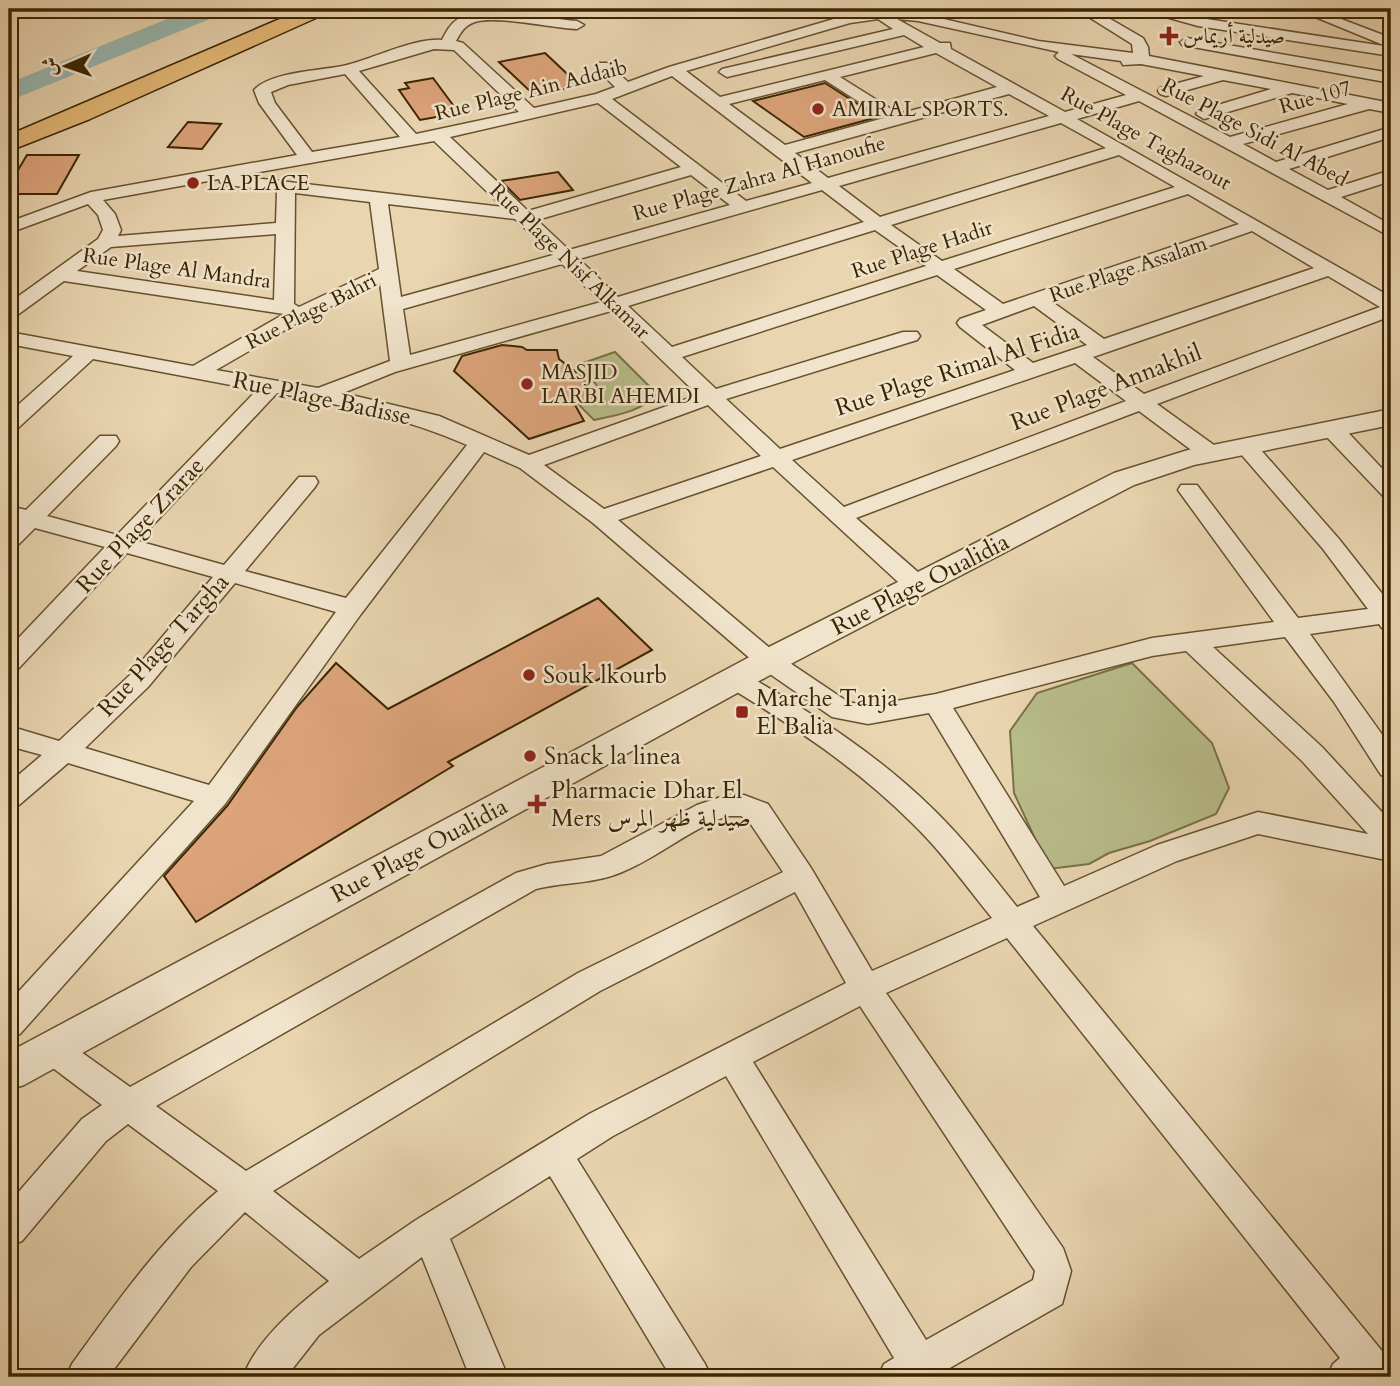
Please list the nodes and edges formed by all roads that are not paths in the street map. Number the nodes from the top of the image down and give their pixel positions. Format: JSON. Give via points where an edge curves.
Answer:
{"nodes":[{"id":1,"x":300,"y":9,"type":"edge"},
{"id":2,"x":320,"y":9,"type":"edge"},
{"id":3,"x":1083,"y":9,"type":"edge"},
{"id":4,"x":1303,"y":9,"type":"edge"},
{"id":5,"x":1340,"y":9,"type":"edge"},
{"id":6,"x":1375,"y":9,"type":"edge"},
{"id":7,"x":1161,"y":10,"type":"edge"},
{"id":8,"x":877,"y":14,"type":"junction"},
{"id":9,"x":1391,"y":14,"type":"edge"},
{"id":10,"x":1324,"y":15,"type":"junction"},
{"id":11,"x":1198,"y":22,"type":"junction"},
{"id":12,"x":577,"y":25,"type":"dead end"},
{"id":13,"x":906,"y":30,"type":"junction"},
{"id":14,"x":1267,"y":32,"type":"junction"},
{"id":15,"x":986,"y":33,"type":"junction"},
{"id":16,"x":1186,"y":43,"type":"junction"},
{"id":17,"x":1391,"y":43,"type":"edge"},
{"id":18,"x":453,"y":44,"type":"junction"},
{"id":19,"x":1038,"y":45,"type":"junction"},
{"id":20,"x":938,"y":48,"type":"junction"},
{"id":21,"x":1391,"y":52,"type":"edge"},
{"id":22,"x":1141,"y":59,"type":"junction"},
{"id":23,"x":602,"y":66,"type":"dead end"},
{"id":24,"x":1171,"y":66,"type":"junction"},
{"id":25,"x":349,"y":69,"type":"junction"},
{"id":26,"x":1097,"y":72,"type":"junction"},
{"id":27,"x":681,"y":75,"type":"junction"},
{"id":28,"x":827,"y":75,"type":"junction"},
{"id":29,"x":1222,"y":76,"type":"junction"},
{"id":30,"x":1391,"y":78,"type":"edge"},
{"id":31,"x":1012,"y":88,"type":"junction"},
{"id":32,"x":1291,"y":88,"type":"junction"},
{"id":33,"x":628,"y":90,"type":"junction"},
{"id":34,"x":1166,"y":91,"type":"dead end"},
{"id":35,"x":1140,"y":96,"type":"junction"},
{"id":36,"x":601,"y":98,"type":"junction"},
{"id":37,"x":719,"y":102,"type":"junction"},
{"id":38,"x":1372,"y":103,"type":"junction"},
{"id":39,"x":1391,"y":108,"type":"edge"},
{"id":40,"x":531,"y":114,"type":"junction"},
{"id":41,"x":1204,"y":114,"type":"dead end"},
{"id":42,"x":1063,"y":117,"type":"junction"},
{"id":43,"x":899,"y":121,"type":"junction"},
{"id":44,"x":9,"y":132,"type":"edge"},
{"id":45,"x":1391,"y":132,"type":"edge"},
{"id":46,"x":438,"y":135,"type":"junction"},
{"id":47,"x":412,"y":140,"type":"junction"},
{"id":48,"x":1228,"y":143,"type":"junction"},
{"id":49,"x":9,"y":144,"type":"edge"},
{"id":50,"x":1121,"y":149,"type":"junction"},
{"id":51,"x":783,"y":150,"type":"junction"},
{"id":52,"x":308,"y":159,"type":"junction"},
{"id":53,"x":1275,"y":168,"type":"junction"},
{"id":54,"x":693,"y":169,"type":"junction"},
{"id":55,"x":1391,"y":175,"type":"edge"},
{"id":56,"x":201,"y":176,"type":"junction"},
{"id":57,"x":824,"y":183,"type":"junction"},
{"id":58,"x":286,"y":188,"type":"junction"},
{"id":59,"x":1190,"y":188,"type":"junction"},
{"id":60,"x":1328,"y":196,"type":"junction"},
{"id":61,"x":91,"y":197,"type":"junction"},
{"id":62,"x":377,"y":197,"type":"junction"},
{"id":63,"x":742,"y":206,"type":"junction"},
{"id":64,"x":522,"y":216,"type":"junction"},
{"id":65,"x":878,"y":224,"type":"junction"},
{"id":66,"x":1253,"y":225,"type":"junction"},
{"id":67,"x":9,"y":228,"type":"edge"},
{"id":68,"x":284,"y":228,"type":"junction"},
{"id":69,"x":1390,"y":229,"type":"edge"},
{"id":70,"x":106,"y":242,"type":"junction"},
{"id":71,"x":566,"y":258,"type":"junction"},
{"id":72,"x":938,"y":267,"type":"junction"},
{"id":73,"x":1330,"y":269,"type":"junction"},
{"id":74,"x":388,"y":272,"type":"junction"},
{"id":75,"x":63,"y":275,"type":"junction"},
{"id":76,"x":1038,"y":300,"type":"junction"},
{"id":77,"x":614,"y":304,"type":"junction"},
{"id":78,"x":391,"y":306,"type":"junction"},
{"id":79,"x":1391,"y":307,"type":"edge"},
{"id":80,"x":291,"y":310,"type":"junction"},
{"id":81,"x":9,"y":312,"type":"edge"},
{"id":82,"x":1002,"y":312,"type":"junction"},
{"id":83,"x":910,"y":336,"type":"dead end"},
{"id":84,"x":9,"y":338,"type":"edge"},
{"id":85,"x":1103,"y":348,"type":"junction"},
{"id":86,"x":89,"y":352,"type":"junction"},
{"id":87,"x":668,"y":355,"type":"junction"},
{"id":88,"x":1077,"y":355,"type":"junction"},
{"id":89,"x":401,"y":364,"type":"junction"},
{"id":90,"x":1030,"y":371,"type":"junction"},
{"id":91,"x":197,"y":372,"type":"junction"},
{"id":92,"x":271,"y":387,"type":"junction"},
{"id":93,"x":322,"y":394,"type":"junction"},
{"id":94,"x":712,"y":397,"type":"junction"},
{"id":95,"x":1141,"y":402,"type":"junction"},
{"id":96,"x":1391,"y":417,"type":"edge"},
{"id":97,"x":9,"y":424,"type":"edge"},
{"id":98,"x":1332,"y":429,"type":"junction"},
{"id":99,"x":107,"y":441,"type":"dead end"},
{"id":100,"x":481,"y":442,"type":"junction"},
{"id":101,"x":1245,"y":446,"type":"junction"},
{"id":102,"x":1210,"y":453,"type":"junction"},
{"id":103,"x":775,"y":457,"type":"junction"},
{"id":104,"x":528,"y":463,"type":"junction"},
{"id":105,"x":307,"y":482,"type":"dead end"},
{"id":106,"x":1390,"y":488,"type":"edge"},
{"id":107,"x":1189,"y":490,"type":"dead end"},
{"id":108,"x":9,"y":513,"type":"edge"},
{"id":109,"x":840,"y":516,"type":"junction"},
{"id":110,"x":601,"y":518,"type":"junction"},
{"id":111,"x":33,"y":519,"type":"junction"},
{"id":112,"x":9,"y":541,"type":"edge"},
{"id":113,"x":121,"y":542,"type":"junction"},
{"id":114,"x":227,"y":574,"type":"junction"},
{"id":115,"x":918,"y":586,"type":"junction"},
{"id":116,"x":352,"y":608,"type":"junction"},
{"id":117,"x":1389,"y":617,"type":"edge"},
{"id":118,"x":1291,"y":626,"type":"junction"},
{"id":119,"x":1191,"y":640,"type":"junction"},
{"id":120,"x":769,"y":661,"type":"junction"},
{"id":121,"x":9,"y":663,"type":"edge"},
{"id":122,"x":736,"y":680,"type":"junction"},
{"id":123,"x":936,"y":703,"type":"junction"},
{"id":124,"x":9,"y":736,"type":"edge"},
{"id":125,"x":64,"y":752,"type":"junction"},
{"id":126,"x":1391,"y":768,"type":"edge"},
{"id":127,"x":215,"y":797,"type":"junction"},
{"id":128,"x":9,"y":798,"type":"edge"},
{"id":129,"x":1391,"y":841,"type":"edge"},
{"id":130,"x":1391,"y":850,"type":"edge"},
{"id":131,"x":801,"y":876,"type":"junction"},
{"id":132,"x":1058,"y":901,"type":"junction"},
{"id":133,"x":1013,"y":921,"type":"junction"},
{"id":134,"x":865,"y":988,"type":"junction"},
{"id":135,"x":9,"y":1024,"type":"edge"},
{"id":136,"x":52,"y":1049,"type":"junction"},
{"id":137,"x":732,"y":1056,"type":"junction"},
{"id":138,"x":9,"y":1073,"type":"edge"},
{"id":139,"x":128,"y":1105,"type":"junction"},
{"id":140,"x":555,"y":1154,"type":"junction"},
{"id":141,"x":245,"y":1190,"type":"junction"},
{"id":142,"x":9,"y":1230,"type":"edge"},
{"id":143,"x":429,"y":1232,"type":"junction"},
{"id":144,"x":357,"y":1282,"type":"junction"},
{"id":145,"x":907,"y":1370,"type":"edge"},
{"id":146,"x":1364,"y":1373,"type":"edge"},
{"id":147,"x":85,"y":1377,"type":"edge"},
{"id":148,"x":262,"y":1377,"type":"edge"},
{"id":149,"x":489,"y":1377,"type":"edge"},
{"id":150,"x":692,"y":1377,"type":"edge"}],
"edges":[{"from":1,"to":44,"type":"highway"},
{"from":2,"to":49,"type":"highway"},
{"from":3,"to":22,"type":"street","via":[[1138,41]]},
{"from":4,"to":10,"type":"street"},
{"from":5,"to":10,"type":"street"},
{"from":6,"to":9,"type":"street"},
{"from":7,"to":11,"type":"street"},
{"from":8,"to":13,"type":"street","name":"Rue Plage Taghazout"},
{"from":8,"to":15,"type":"street","name":"Rue Plage Ain Addaib","via":[[918,17]]},
{"from":8,"to":27,"type":"street","name":"Rue Plage Ain Addaib","via":[[849,19]]},
{"from":10,"to":14,"type":"street"},
{"from":10,"to":17,"type":"street"},
{"from":11,"to":14,"type":"street"},
{"from":11,"to":16,"type":"street"},
{"from":12,"to":18,"type":"street","via":[[482,15],[458,24],[452,31]]},
{"from":13,"to":20,"type":"street","name":"Rue Plage Taghazout"},
{"from":13,"to":27,"type":"street"},
{"from":14,"to":21,"type":"street"},
{"from":15,"to":19,"type":"street","name":"Rue Plage Ain Addaib"},
{"from":15,"to":20,"type":"street"},
{"from":16,"to":24,"type":"street"},
{"from":16,"to":30,"type":"street"},
{"from":18,"to":25,"type":"street","via":[[417,48]]},
{"from":18,"to":40,"type":"street"},
{"from":19,"to":22,"type":"street","name":"Rue Plage Ain Addaib"},
{"from":19,"to":26,"type":"street","name":"Rue Plage Sidi Al Abed"},
{"from":20,"to":28,"type":"street"},
{"from":20,"to":31,"type":"street","name":"Rue Plage Taghazout"},
{"from":22,"to":24,"type":"street","name":"Rue Plage Ain Addaib"},
{"from":22,"to":26,"type":"street","name":"Rue Plage Sidi Al Abed"},
{"from":23,"to":33,"type":"street"},
{"from":24,"to":29,"type":"street","name":"Rue Plage Ain Addaib"},
{"from":25,"to":47,"type":"street"},
{"from":25,"to":52,"type":"street","via":[[284,81],[262,90]]},
{"from":26,"to":35,"type":"street","name":"Rue Plage Sidi Al Abed"},
{"from":27,"to":33,"type":"street","name":"Rue Plage Ain Addaib"},
{"from":27,"to":37,"type":"street"},
{"from":28,"to":37,"type":"street"},
{"from":28,"to":43,"type":"street"},
{"from":29,"to":32,"type":"street","name":"Rue Plage Ain Addaib"},
{"from":29,"to":34,"type":"street"},
{"from":31,"to":42,"type":"street","name":"Rue Plage Taghazout"},
{"from":31,"to":43,"type":"street"},
{"from":32,"to":38,"type":"street","name":"Rue Plage Ain Addaib"},
{"from":32,"to":41,"type":"street"},
{"from":33,"to":36,"type":"street","name":"Rue Plage Ain Addaib"},
{"from":35,"to":42,"type":"street","name":"Rue Plage Zahra Al Hanoufie"},
{"from":35,"to":48,"type":"street","name":"Rue Plage Sidi Al Abed"},
{"from":36,"to":40,"type":"street","name":"Rue Plage Ain Addaib"},
{"from":36,"to":54,"type":"street"},
{"from":37,"to":51,"type":"street"},
{"from":38,"to":39,"type":"street","name":"Rue Plage Ain Addaib"},
{"from":38,"to":48,"type":"street","name":"Rue 107"},
{"from":40,"to":46,"type":"street","name":"Rue Plage Ain Addaib"},
{"from":42,"to":50,"type":"street","name":"Rue Plage Taghazout"},
{"from":42,"to":57,"type":"street","name":"Rue Plage Zahra Al Hanoufie"},
{"from":43,"to":51,"type":"street"},
{"from":45,"to":53,"type":"street"},
{"from":46,"to":47,"type":"street","name":"Rue Plage Ain Addaib"},
{"from":46,"to":64,"type":"street","name":"Rue Plage Nisf Alkamar"},
{"from":47,"to":52,"type":"street","name":"Rue Plage Ain Addaib"},
{"from":48,"to":53,"type":"street","name":"Rue Plage Sidi Al Abed"},
{"from":50,"to":59,"type":"street","name":"Rue Plage Taghazout"},
{"from":50,"to":65,"type":"street"},
{"from":51,"to":57,"type":"street"},
{"from":52,"to":56,"type":"street","name":"Rue Plage Ain Addaib"},
{"from":53,"to":60,"type":"street","name":"Rue Plage Sidi Al Abed"},
{"from":54,"to":63,"type":"street"},
{"from":54,"to":64,"type":"street"},
{"from":55,"to":60,"type":"street"},
{"from":56,"to":58,"type":"street"},
{"from":56,"to":61,"type":"street","name":"Rue Plage Ain Addaib"},
{"from":57,"to":63,"type":"street","name":"Rue Plage Zahra Al Hanoufie"},
{"from":57,"to":65,"type":"street"},
{"from":58,"to":62,"type":"street"},
{"from":58,"to":68,"type":"street"},
{"from":59,"to":66,"type":"street","name":"Rue Plage Taghazout"},
{"from":59,"to":72,"type":"street","name":"Rue Plage Hadir"},
{"from":60,"to":69,"type":"street","name":"Rue Plage Sidi Al Abed"},
{"from":61,"to":67,"type":"street","name":"Rue Plage Ain Addaib"},
{"from":61,"to":70,"type":"street","via":[[106,214],[112,230]]},
{"from":62,"to":64,"type":"street"},
{"from":62,"to":74,"type":"street"},
{"from":63,"to":71,"type":"street","name":"Rue Plage Zahra Al Hanoufie"},
{"from":64,"to":71,"type":"street","name":"Rue Plage Nisf Alkamar"},
{"from":65,"to":72,"type":"street"},
{"from":65,"to":77,"type":"street"},
{"from":66,"to":73,"type":"street","name":"Rue Plage Taghazout"},
{"from":66,"to":76,"type":"street","name":"Rue Plage Assalam"},
{"from":68,"to":70,"type":"street"},
{"from":68,"to":80,"type":"street"},
{"from":70,"to":75,"type":"street"},
{"from":71,"to":77,"type":"street","name":"Rue Plage Nisf Alkamar"},
{"from":71,"to":78,"type":"street","name":"Rue Plage Zahra Al Hanoufie"},
{"from":72,"to":82,"type":"street"},
{"from":72,"to":87,"type":"street","name":"Rue Plage Hadir"},
{"from":73,"to":79,"type":"street","name":"Rue Plage Taghazout"},
{"from":73,"to":85,"type":"street","name":"Rue Plage Rimal Al Fidia"},
{"from":74,"to":78,"type":"street"},
{"from":74,"to":80,"type":"street","name":"Rue Plage Bahri"},
{"from":75,"to":80,"type":"street","name":"Rue Plage Al Mandra"},
{"from":75,"to":81,"type":"street"},
{"from":76,"to":82,"type":"street","name":"Rue Plage Assalam"},
{"from":76,"to":85,"type":"street"},
{"from":77,"to":87,"type":"street","name":"Rue Plage Nisf Alkamar"},
{"from":77,"to":89,"type":"street"},
{"from":78,"to":89,"type":"street"},
{"from":79,"to":95,"type":"street","name":"Rue Plage Annakhil"},
{"from":80,"to":91,"type":"street","name":"Rue Plage Bahri"},
{"from":82,"to":90,"type":"street","via":[[967,323]]},
{"from":83,"to":94,"type":"street"},
{"from":84,"to":86,"type":"street","name":"Rue Plage Badisse"},
{"from":85,"to":88,"type":"street","name":"Rue Plage Rimal Al Fidia"},
{"from":86,"to":91,"type":"street","name":"Rue Plage Badisse"},
{"from":86,"to":97,"type":"street"},
{"from":87,"to":94,"type":"street","name":"Rue Plage Nisf Alkamar"},
{"from":88,"to":90,"type":"street","name":"Rue Plage Rimal Al Fidia"},
{"from":88,"to":95,"type":"street"},
{"from":89,"to":93,"type":"street"},
{"from":90,"to":103,"type":"street","name":"Rue Plage Rimal Al Fidia"},
{"from":91,"to":92,"type":"street","name":"Rue Plage Badisse"},
{"from":92,"to":93,"type":"street","name":"Rue Plage Badisse"},
{"from":92,"to":113,"type":"street","name":"Rue Plage Zrarae"},
{"from":93,"to":100,"type":"street","name":"Rue Plage Badisse","via":[[403,412]]},
{"from":94,"to":103,"type":"street","name":"Rue Plage Nisf Alkamar"},
{"from":94,"to":104,"type":"street"},
{"from":95,"to":102,"type":"street"},
{"from":95,"to":109,"type":"street","name":"Rue Plage Annakhil"},
{"from":96,"to":98,"type":"street","name":"Rue Plage Oualidia"},
{"from":98,"to":101,"type":"street","name":"Rue Plage Oualidia"},
{"from":98,"to":106,"type":"street"},
{"from":99,"to":111,"type":"street"},
{"from":100,"to":104,"type":"street","name":"Rue Plage Badisse"},
{"from":100,"to":116,"type":"street"},
{"from":101,"to":102,"type":"street","name":"Rue Plage Oualidia"},
{"from":101,"to":117,"type":"street"},
{"from":102,"to":115,"type":"street","name":"Rue Plage Oualidia","via":[[1124,479]]},
{"from":103,"to":109,"type":"street","name":"Rue Plage Nisf Alkamar"},
{"from":103,"to":110,"type":"street","name":"Rue Plage Rimal Al Fidia"},
{"from":104,"to":110,"type":"street","name":"Rue Plage Badisse"},
{"from":105,"to":114,"type":"street","name":"Rue Plage Targha"},
{"from":107,"to":118,"type":"street"},
{"from":108,"to":111,"type":"street"},
{"from":109,"to":115,"type":"street","name":"Rue Plage Nisf Alkamar"},
{"from":110,"to":120,"type":"street","name":"Rue Plage Badisse"},
{"from":111,"to":112,"type":"street"},
{"from":111,"to":113,"type":"street"},
{"from":113,"to":114,"type":"street"},
{"from":113,"to":121,"type":"street","name":"Rue Plage Zrarae"},
{"from":114,"to":116,"type":"street"},
{"from":114,"to":125,"type":"street","name":"Rue Plage Targha","via":[[139,681]]},
{"from":115,"to":120,"type":"street","name":"Rue Plage Oualidia"},
{"from":116,"to":127,"type":"street"},
{"from":117,"to":118,"type":"street","name":"Rue Plage Badisse"},
{"from":118,"to":119,"type":"street","name":"Rue Plage Badisse"},
{"from":118,"to":126,"type":"street"},
{"from":119,"to":123,"type":"street","name":"Rue Plage Badisse"},
{"from":119,"to":129,"type":"street","via":[[1312,754]]},
{"from":120,"to":122,"type":"street","name":"Rue Plage Oualidia"},
{"from":120,"to":123,"type":"street","name":"Rue Plage Badisse","via":[[841,710],[868,715]]},
{"from":122,"to":133,"type":"street","via":[[836,741],[895,788],[947,841]]},
{"from":122,"to":136,"type":"street","name":"Rue Plage Oualidia"},
{"from":123,"to":132,"type":"street"},
{"from":124,"to":125,"type":"street"},
{"from":125,"to":127,"type":"street"},
{"from":125,"to":128,"type":"street","name":"Rue Plage Targha"},
{"from":127,"to":135,"type":"street"},
{"from":130,"to":132,"type":"street","via":[[1258,822],[1167,853]]},
{"from":131,"to":134,"type":"street"},
{"from":131,"to":139,"type":"street","via":[[752,806],[724,804],[611,865],[526,881]]},
{"from":131,"to":141,"type":"street","via":[[589,982]]},
{"from":132,"to":133,"type":"street"},
{"from":133,"to":134,"type":"street"},
{"from":133,"to":146,"type":"street"},
{"from":134,"to":137,"type":"street"},
{"from":134,"to":145,"type":"street","via":[[1041,1244],[1053,1271],[1049,1292]]},
{"from":136,"to":138,"type":"street","name":"Rue Plage Oualidia"},
{"from":136,"to":139,"type":"street"},
{"from":137,"to":140,"type":"street"},
{"from":137,"to":145,"type":"street"},
{"from":139,"to":141,"type":"street"},
{"from":139,"to":142,"type":"street","via":[[94,1129]]},
{"from":140,"to":143,"type":"street"},
{"from":140,"to":150,"type":"street"},
{"from":141,"to":144,"type":"street"},
{"from":141,"to":147,"type":"street","via":[[173,1258]]},
{"from":143,"to":144,"type":"street"},
{"from":143,"to":149,"type":"street"},
{"from":144,"to":148,"type":"street","via":[[306,1322]]}]}
